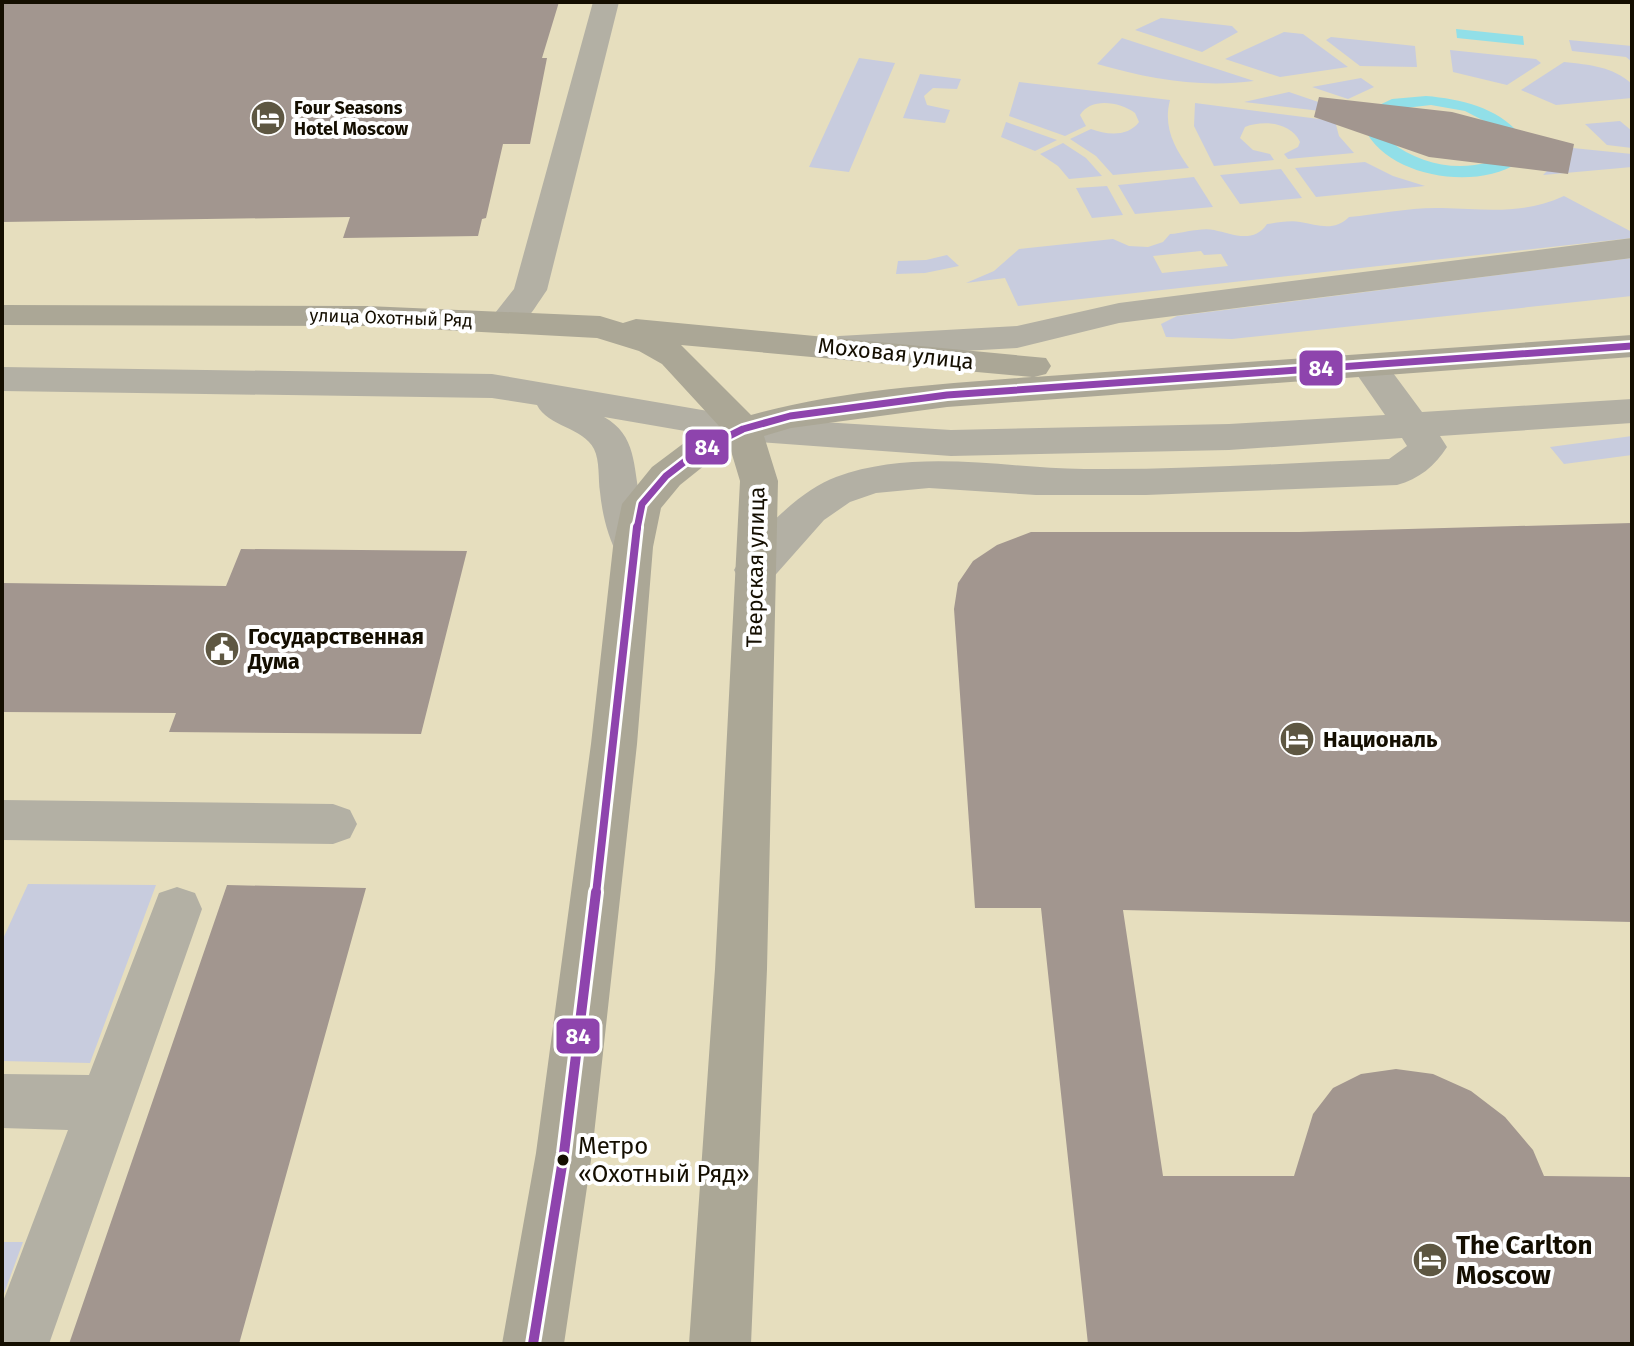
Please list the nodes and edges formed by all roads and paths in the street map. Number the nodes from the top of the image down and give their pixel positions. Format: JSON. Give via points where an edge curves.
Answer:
{"nodes":[{"id":1,"x":606,"y":2,"type":"edge"},
{"id":2,"x":1632,"y":248,"type":"edge"},
{"id":3,"x":2,"y":315,"type":"edge"},
{"id":4,"x":505,"y":322,"type":"junction"},
{"id":5,"x":600,"y":327,"type":"junction"},
{"id":6,"x":1632,"y":346,"type":"edge"},
{"id":7,"x":839,"y":347,"type":"junction"},
{"id":8,"x":1369,"y":366,"type":"junction"},
{"id":9,"x":1191,"y":377,"type":"junction"},
{"id":10,"x":2,"y":379,"type":"edge"},
{"id":11,"x":492,"y":386,"type":"junction"},
{"id":12,"x":1632,"y":411,"type":"edge"},
{"id":13,"x":1416,"y":427,"type":"junction"},
{"id":14,"x":743,"y":429,"type":"junction"},
{"id":15,"x":951,"y":443,"type":"junction"},
{"id":16,"x":633,"y":547,"type":"junction"},
{"id":17,"x":756,"y":551,"type":"junction"},
{"id":18,"x":2,"y":820,"type":"edge"},
{"id":19,"x":333,"y":824,"type":"dead end"},
{"id":20,"x":177,"y":909,"type":"dead end"},
{"id":21,"x":2,"y":1101,"type":"edge"},
{"id":22,"x":105,"y":1103,"type":"junction"},
{"id":23,"x":18,"y":1344,"type":"edge"},
{"id":24,"x":533,"y":1344,"type":"edge"},
{"id":25,"x":720,"y":1344,"type":"edge"}],
"edges":[{"from":1,"to":4,"type":"lane","via":[[530,290]]},
{"from":2,"to":7,"type":"lane","via":[[1119,313],[1017,337]]},
{"from":3,"to":4,"type":"main road","name":"улица Охотный Ряд","via":[[367,316]]},
{"from":4,"to":5,"type":"main road","name":"улица Охотный Ряд"},
{"from":5,"to":7,"type":"main road","name":"Моховая улица"},
{"from":5,"to":14,"type":"main road","name":"улица Охотный Ряд","via":[[675,356]]},
{"from":6,"to":8,"type":"main road","name":"Моховая улица"},
{"from":7,"to":9,"type":"main road","name":"Моховая улица","via":[[942,360]]},
{"from":8,"to":9,"type":"main road","name":"Моховая улица"},
{"from":8,"to":13,"type":"lane"},
{"from":9,"to":14,"type":"main road","name":"Моховая улица","via":[[947,395],[790,416]]},
{"from":10,"to":11,"type":"lane"},
{"from":11,"to":14,"type":"lane"},
{"from":11,"to":16,"type":"lane","via":[[558,406],[602,432],[615,451]]},
{"from":12,"to":13,"type":"lane"},
{"from":13,"to":15,"type":"lane"},
{"from":13,"to":17,"type":"lane","via":[[1428,447],[1397,472],[1060,483],[988,476],[885,477],[847,487]]},
{"from":14,"to":15,"type":"lane"},
{"from":14,"to":16,"type":"main road","via":[[697,452],[666,476],[642,504]]},
{"from":14,"to":17,"type":"main road","name":"Тверская улица","via":[[759,481]]},
{"from":15,"to":17,"type":"lane","via":[[882,451],[822,471],[790,493]]},
{"from":16,"to":24,"type":"main road","via":[[568,1121]]},
{"from":17,"to":25,"type":"main road","name":"Тверская улица"},
{"from":18,"to":19,"type":"lane"},
{"from":20,"to":22,"type":"lane"},
{"from":21,"to":22,"type":"lane"},
{"from":22,"to":23,"type":"lane"}]}
